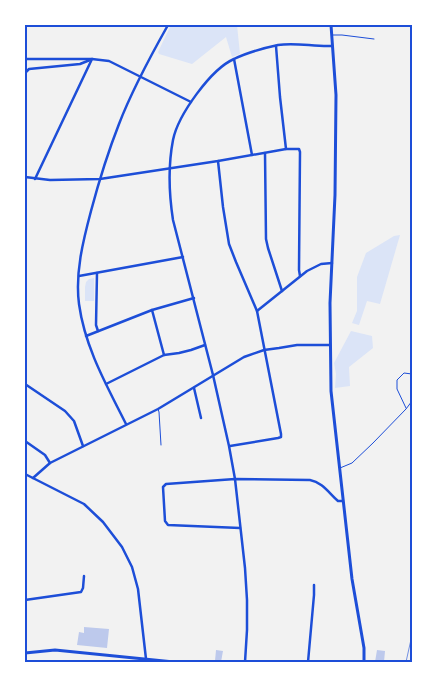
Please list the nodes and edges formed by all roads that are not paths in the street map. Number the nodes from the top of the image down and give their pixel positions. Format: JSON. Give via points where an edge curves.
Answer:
{"nodes":[{"id":1,"x":168,"y":25,"type":"edge"},
{"id":2,"x":330,"y":25,"type":"edge"},
{"id":3,"x":331,"y":36,"type":"junction"},
{"id":4,"x":374,"y":39,"type":"dead end"},
{"id":5,"x":276,"y":46,"type":"junction"},
{"id":6,"x":332,"y":46,"type":"junction"},
{"id":7,"x":25,"y":59,"type":"edge"},
{"id":8,"x":92,"y":59,"type":"junction"},
{"id":9,"x":234,"y":59,"type":"junction"},
{"id":10,"x":25,"y":72,"type":"edge"},
{"id":11,"x":140,"y":76,"type":"junction"},
{"id":12,"x":191,"y":102,"type":"junction"},
{"id":13,"x":286,"y":150,"type":"junction"},
{"id":14,"x":265,"y":153,"type":"junction"},
{"id":15,"x":252,"y":155,"type":"junction"},
{"id":16,"x":218,"y":162,"type":"junction"},
{"id":17,"x":170,"y":169,"type":"junction"},
{"id":18,"x":25,"y":177,"type":"edge"},
{"id":19,"x":35,"y":179,"type":"junction"},
{"id":20,"x":100,"y":179,"type":"junction"},
{"id":21,"x":183,"y":257,"type":"junction"},
{"id":22,"x":332,"y":263,"type":"junction"},
{"id":23,"x":97,"y":273,"type":"junction"},
{"id":24,"x":78,"y":276,"type":"junction"},
{"id":25,"x":300,"y":276,"type":"junction"},
{"id":26,"x":282,"y":291,"type":"junction"},
{"id":27,"x":194,"y":298,"type":"junction"},
{"id":28,"x":152,"y":310,"type":"junction"},
{"id":29,"x":257,"y":311,"type":"junction"},
{"id":30,"x":98,"y":331,"type":"junction"},
{"id":31,"x":86,"y":336,"type":"junction"},
{"id":32,"x":205,"y":345,"type":"junction"},
{"id":33,"x":330,"y":345,"type":"junction"},
{"id":34,"x":264,"y":350,"type":"junction"},
{"id":35,"x":164,"y":355,"type":"junction"},
{"id":36,"x":412,"y":374,"type":"edge"},
{"id":37,"x":213,"y":376,"type":"junction"},
{"id":38,"x":25,"y":384,"type":"edge"},
{"id":39,"x":106,"y":384,"type":"junction"},
{"id":40,"x":194,"y":388,"type":"junction"},
{"id":41,"x":412,"y":401,"type":"edge"},
{"id":42,"x":158,"y":409,"type":"junction"},
{"id":43,"x":406,"y":409,"type":"junction"},
{"id":44,"x":201,"y":418,"type":"dead end"},
{"id":45,"x":126,"y":424,"type":"junction"},
{"id":46,"x":25,"y":441,"type":"edge"},
{"id":47,"x":84,"y":446,"type":"junction"},
{"id":48,"x":161,"y":446,"type":"dead end"},
{"id":49,"x":230,"y":446,"type":"junction"},
{"id":50,"x":50,"y":464,"type":"junction"},
{"id":51,"x":340,"y":468,"type":"junction"},
{"id":52,"x":25,"y":474,"type":"edge"},
{"id":53,"x":33,"y":478,"type":"junction"},
{"id":54,"x":235,"y":478,"type":"junction"},
{"id":55,"x":343,"y":501,"type":"junction"},
{"id":56,"x":240,"y":528,"type":"junction"},
{"id":57,"x":84,"y":576,"type":"dead end"},
{"id":58,"x":314,"y":585,"type":"dead end"},
{"id":59,"x":25,"y":600,"type":"edge"},
{"id":60,"x":25,"y":653,"type":"edge"},
{"id":61,"x":146,"y":659,"type":"junction"},
{"id":62,"x":174,"y":662,"type":"edge"},
{"id":63,"x":245,"y":662,"type":"edge"},
{"id":64,"x":308,"y":662,"type":"edge"},
{"id":65,"x":364,"y":662,"type":"edge"}],
"edges":[{"from":1,"to":11,"type":"street"},
{"from":2,"to":3,"type":"street"},
{"from":3,"to":4,"type":"lane"},
{"from":3,"to":6,"type":"street"},
{"from":5,"to":6,"type":"street"},
{"from":5,"to":9,"type":"street"},
{"from":5,"to":13,"type":"street"},
{"from":6,"to":22,"type":"street","via":[[336,145]]},
{"from":7,"to":8,"type":"street"},
{"from":8,"to":10,"type":"street","via":[[80,64]]},
{"from":8,"to":11,"type":"street","via":[[109,61]]},
{"from":8,"to":19,"type":"street"},
{"from":9,"to":12,"type":"street","via":[[218,70]]},
{"from":9,"to":15,"type":"street"},
{"from":11,"to":12,"type":"street"},
{"from":11,"to":20,"type":"street"},
{"from":12,"to":17,"type":"street","via":[[174,133]]},
{"from":13,"to":14,"type":"street"},
{"from":13,"to":25,"type":"street","via":[[299,148],[300,152]]},
{"from":14,"to":15,"type":"street"},
{"from":14,"to":26,"type":"street","via":[[266,239]]},
{"from":15,"to":16,"type":"street"},
{"from":16,"to":17,"type":"street"},
{"from":16,"to":29,"type":"street","via":[[229,244]]},
{"from":17,"to":20,"type":"street"},
{"from":17,"to":21,"type":"street","via":[[170,202]]},
{"from":18,"to":19,"type":"street"},
{"from":19,"to":20,"type":"street"},
{"from":20,"to":24,"type":"street"},
{"from":21,"to":23,"type":"street"},
{"from":21,"to":27,"type":"street"},
{"from":22,"to":25,"type":"street","via":[[321,264]]},
{"from":22,"to":33,"type":"street"},
{"from":23,"to":24,"type":"street"},
{"from":23,"to":30,"type":"street"},
{"from":24,"to":31,"type":"street","via":[[79,304]]},
{"from":25,"to":26,"type":"street"},
{"from":26,"to":29,"type":"street"},
{"from":27,"to":28,"type":"street"},
{"from":27,"to":32,"type":"street"},
{"from":28,"to":30,"type":"street"},
{"from":28,"to":35,"type":"street"},
{"from":29,"to":34,"type":"street"},
{"from":30,"to":31,"type":"street"},
{"from":31,"to":39,"type":"street"},
{"from":32,"to":35,"type":"street"},
{"from":32,"to":37,"type":"street"},
{"from":33,"to":34,"type":"street"},
{"from":33,"to":51,"type":"street","via":[[331,392]]},
{"from":34,"to":37,"type":"street","via":[[244,357]]},
{"from":34,"to":49,"type":"street","via":[[281,437]]},
{"from":35,"to":39,"type":"street"},
{"from":36,"to":43,"type":"lane","via":[[404,373],[397,380],[397,389]]},
{"from":37,"to":40,"type":"street"},
{"from":37,"to":49,"type":"street"},
{"from":38,"to":47,"type":"street","via":[[70,416]]},
{"from":39,"to":45,"type":"street"},
{"from":40,"to":42,"type":"street"},
{"from":40,"to":44,"type":"street"},
{"from":41,"to":43,"type":"lane"},
{"from":42,"to":45,"type":"street"},
{"from":42,"to":48,"type":"lane"},
{"from":43,"to":51,"type":"lane","via":[[352,463]]},
{"from":45,"to":47,"type":"street"},
{"from":46,"to":50,"type":"street","via":[[45,455]]},
{"from":47,"to":50,"type":"street"},
{"from":49,"to":54,"type":"street"},
{"from":50,"to":53,"type":"street"},
{"from":51,"to":55,"type":"street"},
{"from":52,"to":53,"type":"street"},
{"from":53,"to":61,"type":"street","via":[[84,504],[98,516],[122,547],[138,589]]},
{"from":54,"to":55,"type":"street","via":[[315,481],[338,501]]},
{"from":54,"to":56,"type":"street"},
{"from":54,"to":56,"type":"street","via":[[166,484],[163,487],[165,521],[168,526]]},
{"from":55,"to":65,"type":"street"},
{"from":56,"to":63,"type":"street","via":[[247,600]]},
{"from":57,"to":59,"type":"street","via":[[81,592]]},
{"from":58,"to":64,"type":"street"},
{"from":60,"to":61,"type":"street","via":[[55,650]]},
{"from":61,"to":62,"type":"street"}]}
